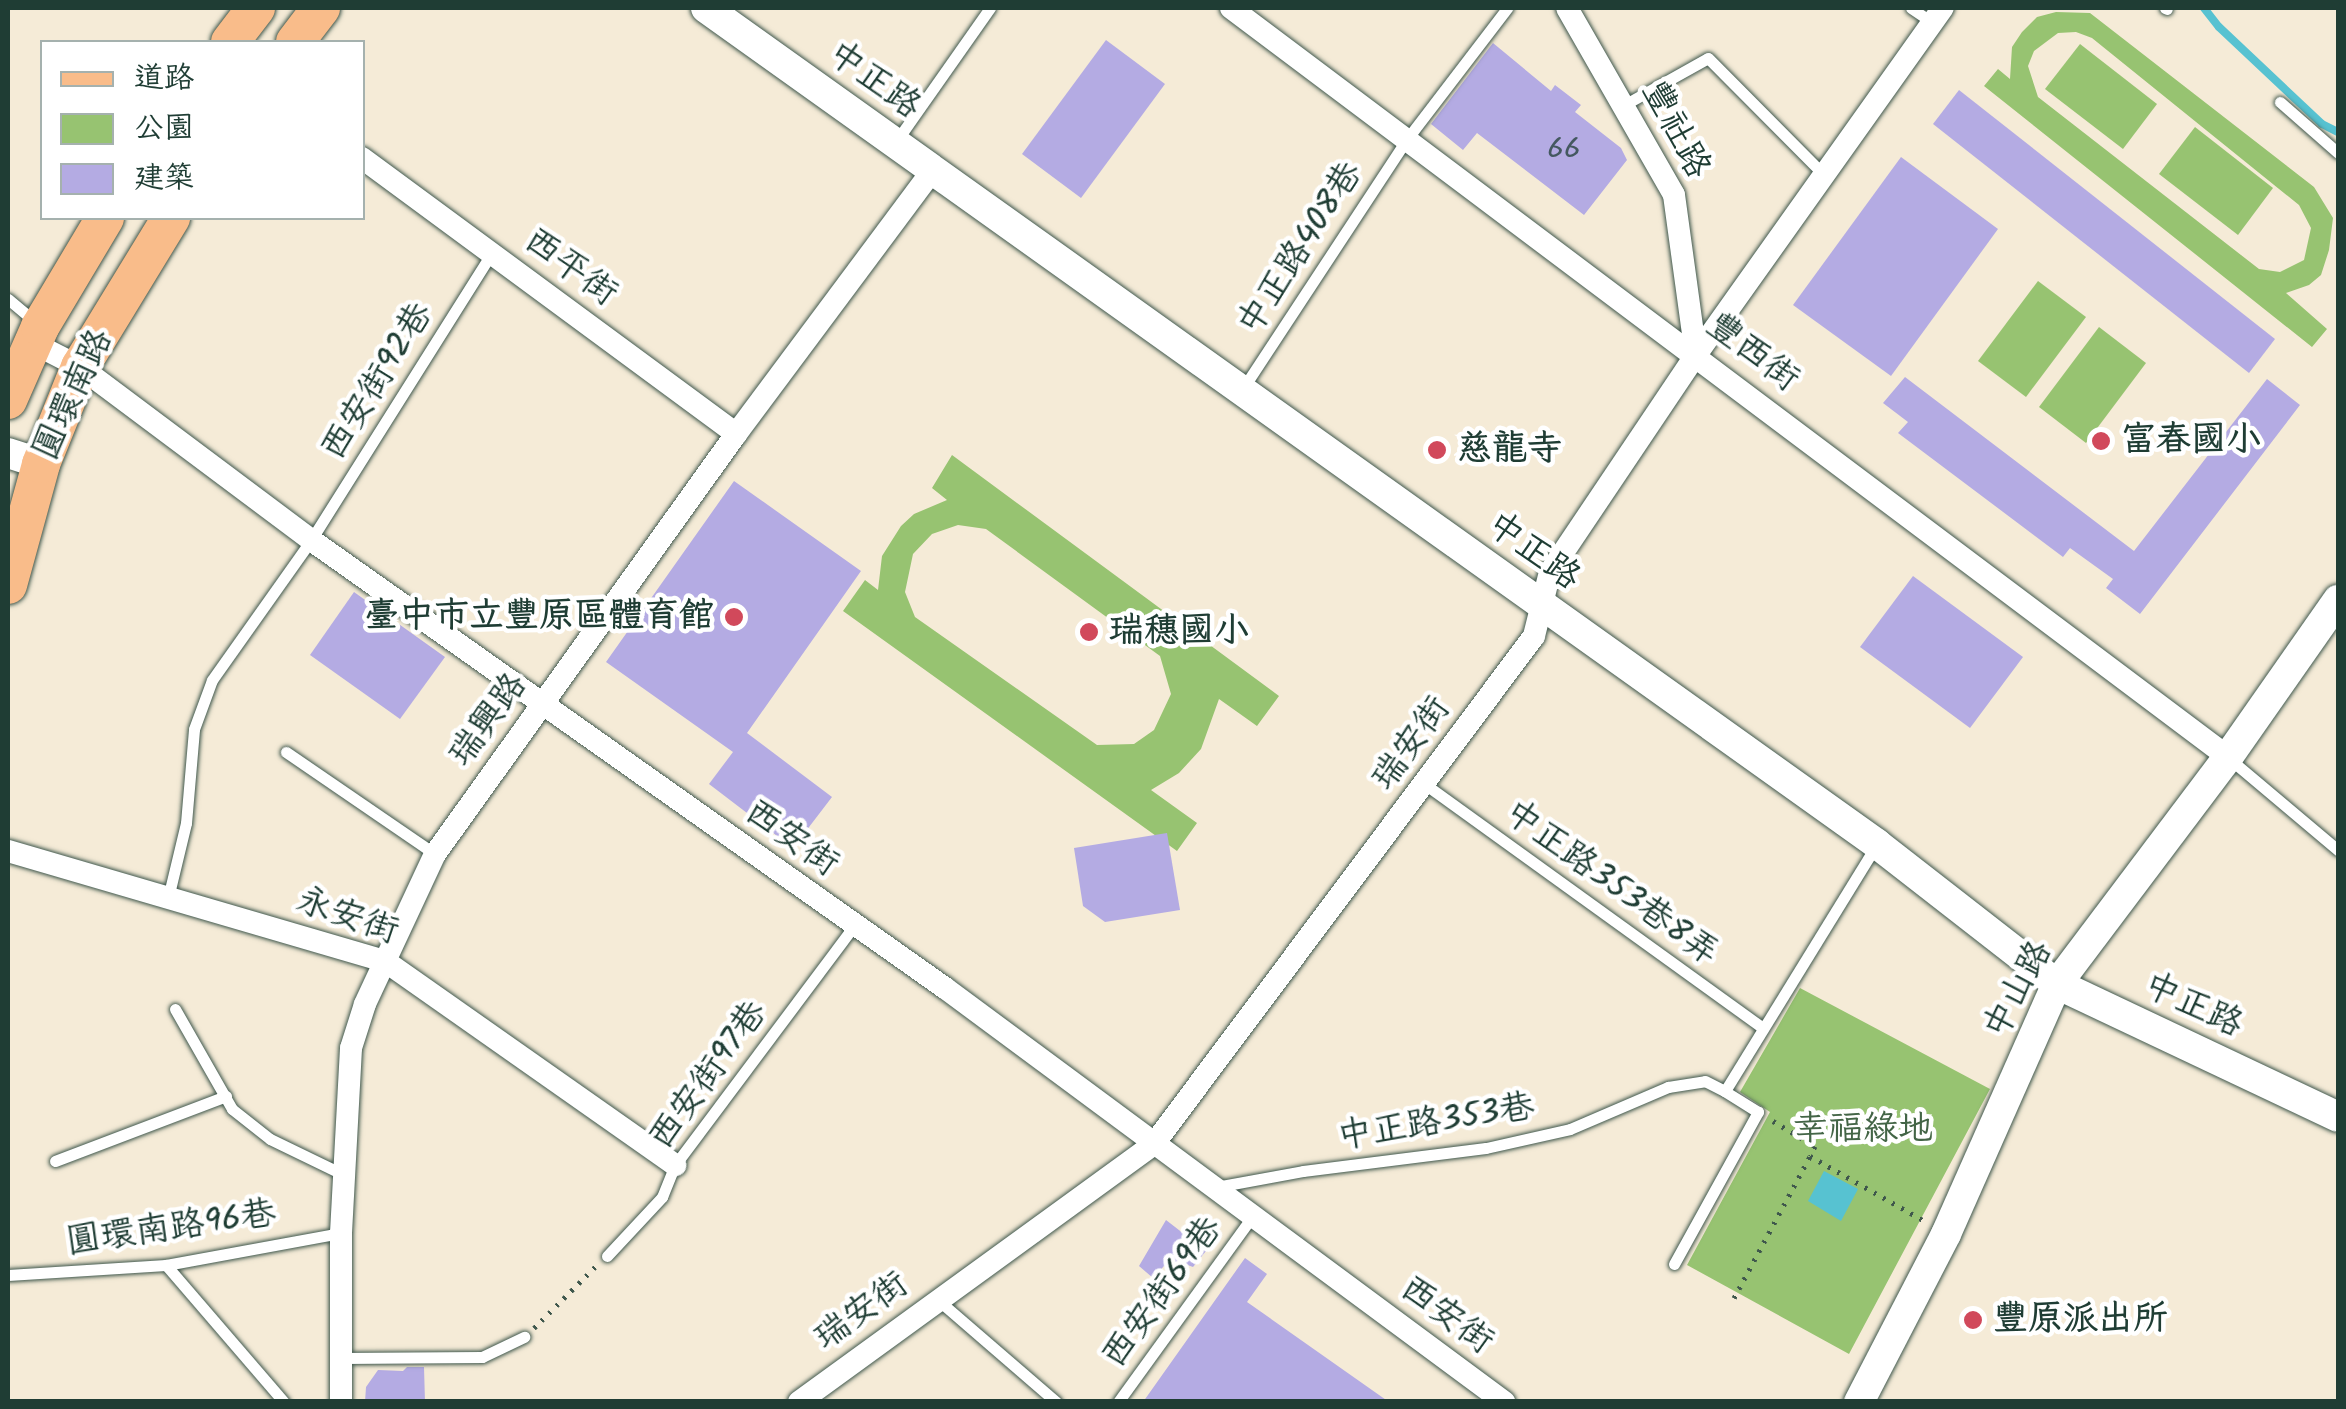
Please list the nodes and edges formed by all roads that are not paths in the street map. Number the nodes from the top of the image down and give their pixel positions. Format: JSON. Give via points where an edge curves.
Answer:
{"nodes":[{"id":1,"x":256,"y":8,"type":"edge"},
{"id":2,"x":321,"y":8,"type":"edge"},
{"id":3,"x":706,"y":8,"type":"edge"},
{"id":4,"x":990,"y":8,"type":"edge"},
{"id":5,"x":1507,"y":8,"type":"edge"},
{"id":6,"x":1567,"y":8,"type":"edge"},
{"id":7,"x":1911,"y":8,"type":"edge"},
{"id":8,"x":1235,"y":9,"type":"edge"},
{"id":9,"x":1938,"y":15,"type":"edge"},
{"id":10,"x":232,"y":40,"type":"edge"},
{"id":11,"x":297,"y":40,"type":"edge"},
{"id":12,"x":2280,"y":102,"type":"dead end"},
{"id":13,"x":1624,"y":105,"type":"junction"},
{"id":14,"x":1407,"y":139,"type":"junction"},
{"id":15,"x":895,"y":143,"type":"junction"},
{"id":16,"x":2338,"y":154,"type":"edge"},
{"id":17,"x":365,"y":160,"type":"edge"},
{"id":18,"x":933,"y":170,"type":"junction"},
{"id":19,"x":1824,"y":175,"type":"junction"},
{"id":20,"x":105,"y":220,"type":"edge"},
{"id":21,"x":170,"y":220,"type":"edge"},
{"id":22,"x":492,"y":253,"type":"junction"},
{"id":23,"x":8,"y":299,"type":"edge"},
{"id":24,"x":36,"y":335,"type":"junction"},
{"id":25,"x":1696,"y":355,"type":"junction"},
{"id":26,"x":80,"y":367,"type":"junction"},
{"id":27,"x":1242,"y":390,"type":"junction"},
{"id":28,"x":8,"y":400,"type":"edge"},
{"id":29,"x":736,"y":434,"type":"junction"},
{"id":30,"x":24,"y":459,"type":"edge"},
{"id":31,"x":311,"y":540,"type":"junction"},
{"id":32,"x":8,"y":585,"type":"edge"},
{"id":33,"x":2338,"y":600,"type":"edge"},
{"id":34,"x":1542,"y":604,"type":"junction"},
{"id":35,"x":542,"y":706,"type":"junction"},
{"id":36,"x":286,"y":752,"type":"dead end"},
{"id":37,"x":2228,"y":758,"type":"junction"},
{"id":38,"x":1426,"y":785,"type":"junction"},
{"id":39,"x":1877,"y":844,"type":"junction"},
{"id":40,"x":2338,"y":850,"type":"edge"},
{"id":41,"x":8,"y":851,"type":"edge"},
{"id":42,"x":435,"y":854,"type":"junction"},
{"id":43,"x":168,"y":898,"type":"junction"},
{"id":44,"x":854,"y":926,"type":"junction"},
{"id":45,"x":385,"y":961,"type":"junction"},
{"id":46,"x":2057,"y":984,"type":"junction"},
{"id":47,"x":175,"y":1010,"type":"dead end"},
{"id":48,"x":1763,"y":1028,"type":"junction"},
{"id":49,"x":1725,"y":1091,"type":"junction"},
{"id":50,"x":226,"y":1096,"type":"junction"},
{"id":51,"x":2338,"y":1117,"type":"edge"},
{"id":52,"x":1154,"y":1144,"type":"junction"},
{"id":53,"x":55,"y":1161,"type":"dead end"},
{"id":54,"x":674,"y":1165,"type":"junction"},
{"id":55,"x":344,"y":1175,"type":"junction"},
{"id":56,"x":1215,"y":1187,"type":"junction"},
{"id":57,"x":1252,"y":1217,"type":"junction"},
{"id":58,"x":341,"y":1233,"type":"junction"},
{"id":59,"x":606,"y":1256,"type":"road end"},
{"id":60,"x":166,"y":1264,"type":"junction"},
{"id":61,"x":1674,"y":1264,"type":"dead end"},
{"id":62,"x":8,"y":1274,"type":"edge"},
{"id":63,"x":938,"y":1300,"type":"junction"},
{"id":64,"x":524,"y":1337,"type":"road end"},
{"id":65,"x":341,"y":1358,"type":"junction"},
{"id":66,"x":284,"y":1402,"type":"edge"},
{"id":67,"x":341,"y":1402,"type":"edge"},
{"id":68,"x":799,"y":1402,"type":"edge"},
{"id":69,"x":1056,"y":1402,"type":"edge"},
{"id":70,"x":1118,"y":1402,"type":"edge"},
{"id":71,"x":1504,"y":1402,"type":"edge"},
{"id":72,"x":1859,"y":1402,"type":"edge"}],
"edges":[{"from":1,"to":10,"type":"main road"},
{"from":2,"to":11,"type":"main road"},
{"from":3,"to":15,"type":"street","name":"中正路"},
{"from":4,"to":15,"type":"lane"},
{"from":5,"to":14,"type":"lane","name":"中正路408巷"},
{"from":6,"to":13,"type":"street","name":"豐社路"},
{"from":7,"to":9,"type":"lane"},
{"from":8,"to":14,"type":"street","name":"豐西街"},
{"from":9,"to":19,"type":"street","name":"瑞安街"},
{"from":12,"to":16,"type":"lane"},
{"from":13,"to":19,"type":"lane","via":[[1708,58]]},
{"from":13,"to":25,"type":"street","name":"豐社路","via":[[1674,195]]},
{"from":14,"to":25,"type":"street","name":"豐西街"},
{"from":14,"to":27,"type":"lane","name":"中正路408巷"},
{"from":15,"to":18,"type":"street","name":"中正路"},
{"from":17,"to":22,"type":"street","name":"西平街"},
{"from":18,"to":27,"type":"street","name":"中正路"},
{"from":18,"to":29,"type":"street","name":"瑞興路"},
{"from":19,"to":25,"type":"street","name":"瑞安街"},
{"from":20,"to":24,"type":"main road","name":"圓環南路"},
{"from":21,"to":26,"type":"main road","name":"圓環南路"},
{"from":22,"to":29,"type":"street","name":"西平街"},
{"from":22,"to":31,"type":"lane","name":"西安街92巷"},
{"from":23,"to":24,"type":"lane"},
{"from":24,"to":26,"type":"street","name":"西安街"},
{"from":24,"to":28,"type":"main road","name":"圓環南路"},
{"from":25,"to":34,"type":"street","name":"瑞安街","via":[[1550,572]]},
{"from":25,"to":37,"type":"street","name":"豐西街"},
{"from":26,"to":30,"type":"main road","name":"圓環南路"},
{"from":26,"to":31,"type":"street","name":"西安街"},
{"from":27,"to":34,"type":"street","name":"中正路"},
{"from":29,"to":35,"type":"street","name":"瑞興路"},
{"from":30,"to":32,"type":"main road","name":"圓環南路"},
{"from":31,"to":35,"type":"street","name":"西安街"},
{"from":31,"to":43,"type":"lane","name":"西安街92巷","via":[[212,680],[194,729],[186,823]]},
{"from":33,"to":37,"type":"street","name":"中山路"},
{"from":34,"to":38,"type":"street","name":"瑞安街","via":[[1534,636]]},
{"from":34,"to":39,"type":"street","name":"中正路"},
{"from":35,"to":42,"type":"street","name":"瑞興路"},
{"from":35,"to":44,"type":"street","name":"西安街"},
{"from":36,"to":42,"type":"lane"},
{"from":37,"to":40,"type":"lane"},
{"from":37,"to":46,"type":"street","name":"中山路"},
{"from":38,"to":48,"type":"lane","name":"中正路353巷8弄"},
{"from":38,"to":52,"type":"street","name":"瑞安街"},
{"from":39,"to":46,"type":"street","name":"中正路"},
{"from":39,"to":48,"type":"lane"},
{"from":41,"to":43,"type":"street","name":"永安街"},
{"from":42,"to":45,"type":"street","name":"瑞興路"},
{"from":43,"to":45,"type":"street","name":"永安街"},
{"from":44,"to":52,"type":"street","name":"西安街"},
{"from":44,"to":54,"type":"lane","name":"西安街97巷"},
{"from":45,"to":54,"type":"street","name":"永安街"},
{"from":45,"to":55,"type":"street","name":"瑞興路","via":[[352,1048]]},
{"from":46,"to":51,"type":"street","name":"中正路"},
{"from":46,"to":72,"type":"street","name":"中山路","via":[[1946,1234]]},
{"from":47,"to":50,"type":"lane"},
{"from":48,"to":49,"type":"lane"},
{"from":49,"to":56,"type":"lane","name":"中正路353巷","via":[[1705,1081],[1668,1087],[1570,1129],[1486,1148]]},
{"from":49,"to":61,"type":"lane","via":[[1758,1112]]},
{"from":50,"to":53,"type":"lane"},
{"from":50,"to":55,"type":"lane","via":[[270,1139]]},
{"from":52,"to":56,"type":"street","name":"西安街"},
{"from":52,"to":63,"type":"street","name":"瑞安街"},
{"from":54,"to":59,"type":"lane","name":"西安街97巷","via":[[662,1197]]},
{"from":55,"to":58,"type":"street","name":"瑞興路"},
{"from":56,"to":57,"type":"street","name":"西安街"},
{"from":57,"to":70,"type":"lane","name":"西安街69巷"},
{"from":57,"to":71,"type":"street","name":"西安街"},
{"from":58,"to":60,"type":"lane","name":"圓環南路96巷"},
{"from":58,"to":65,"type":"street","name":"瑞興路"},
{"from":60,"to":62,"type":"lane","name":"圓環南路96巷"},
{"from":60,"to":66,"type":"lane"},
{"from":63,"to":68,"type":"street","name":"瑞安街"},
{"from":63,"to":69,"type":"lane"},
{"from":64,"to":65,"type":"lane","via":[[482,1357]]},
{"from":65,"to":67,"type":"street","name":"瑞興路"}]}
